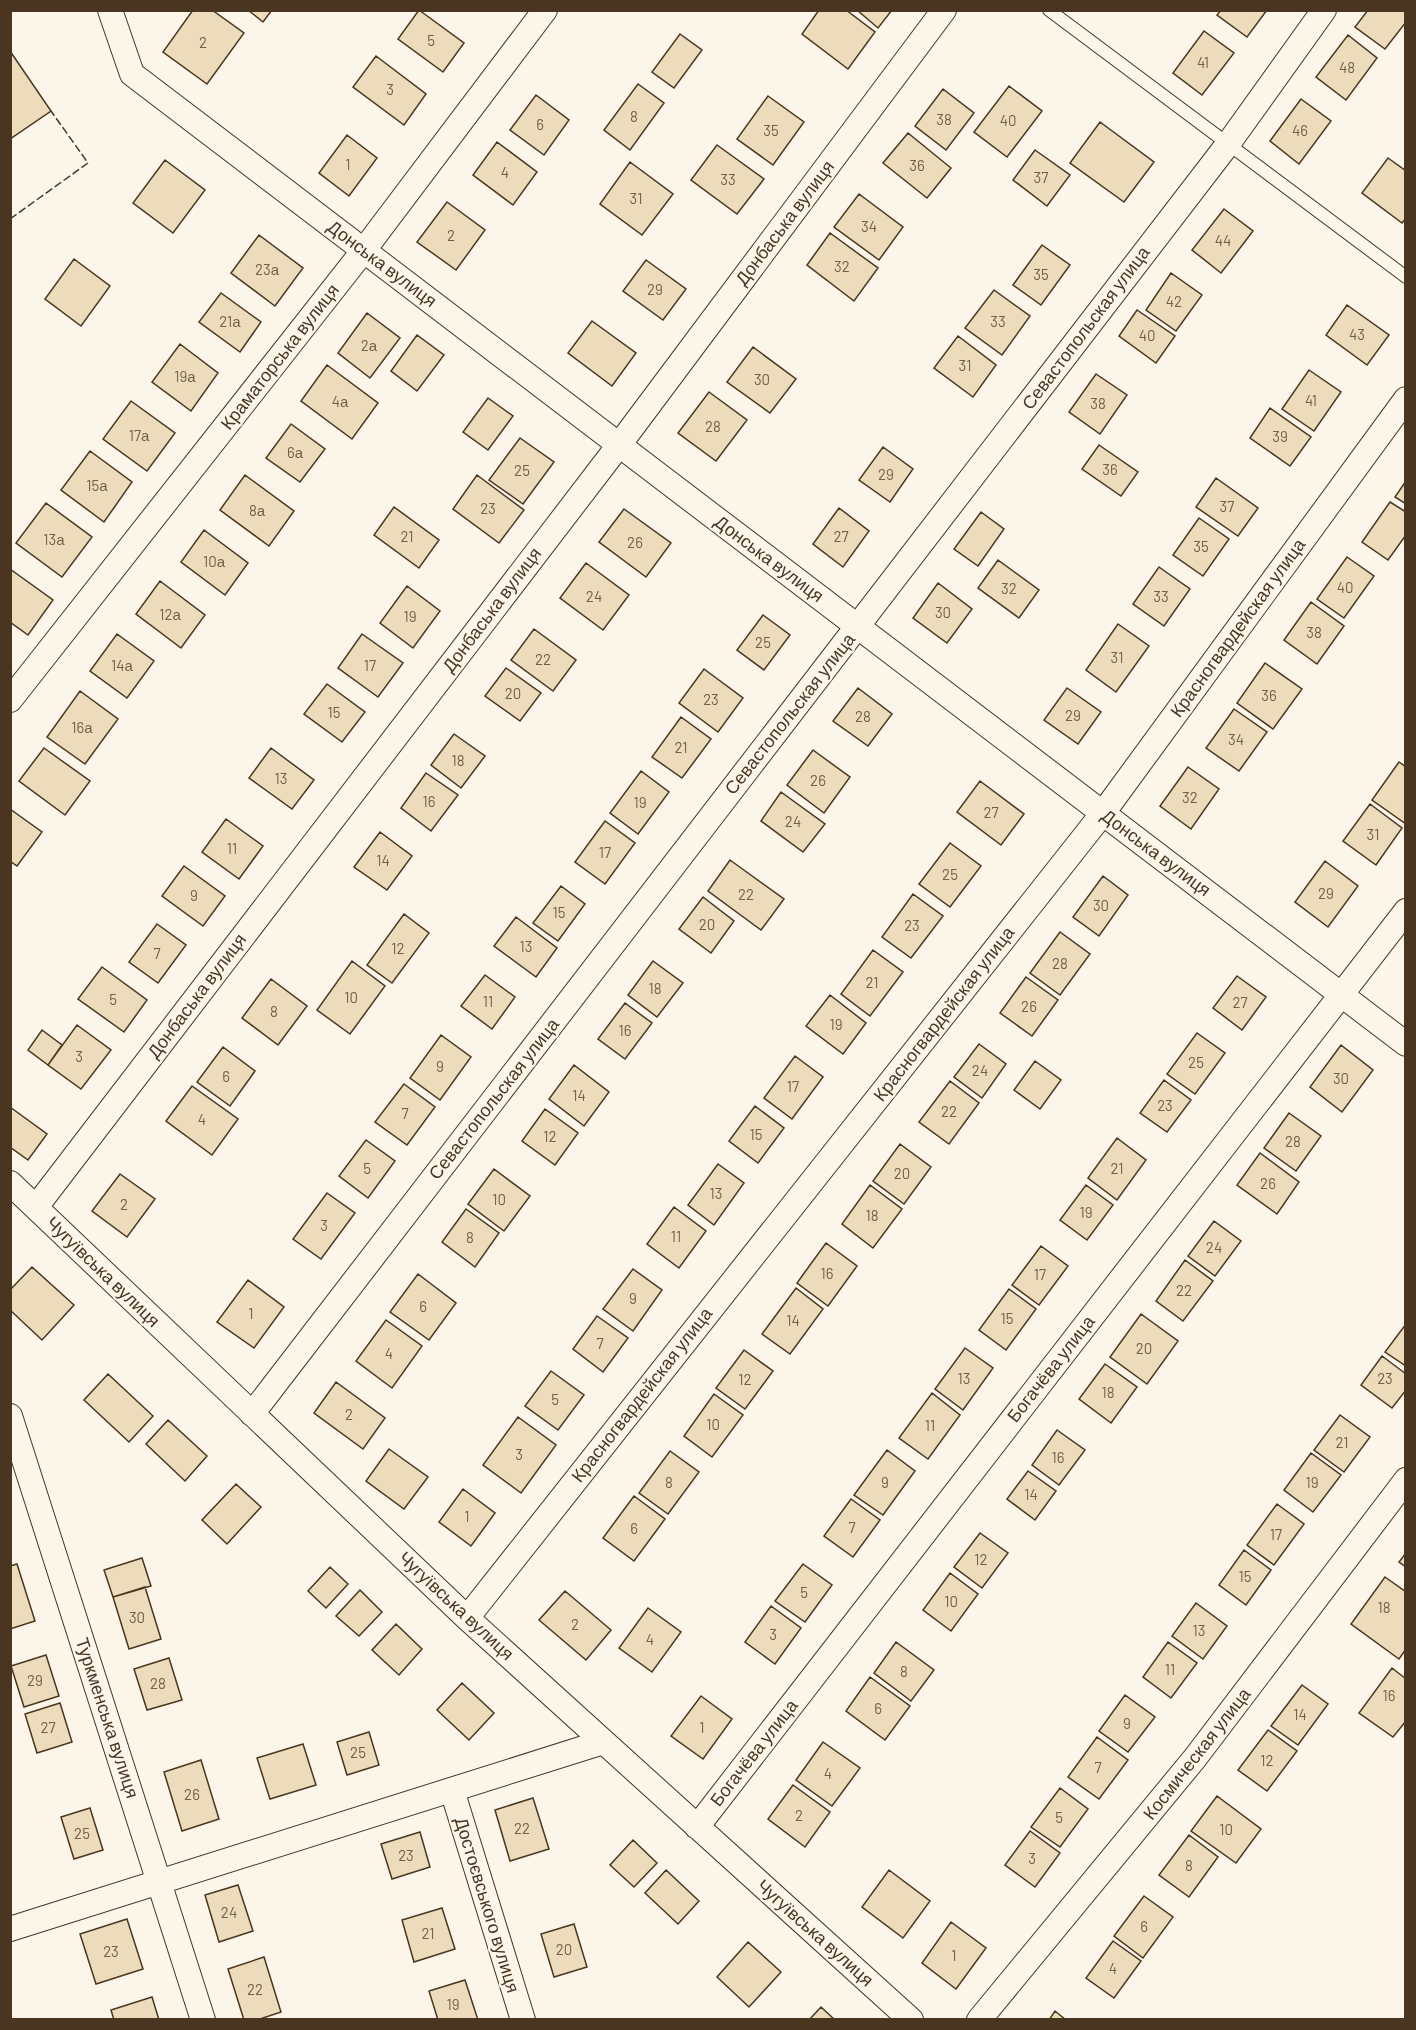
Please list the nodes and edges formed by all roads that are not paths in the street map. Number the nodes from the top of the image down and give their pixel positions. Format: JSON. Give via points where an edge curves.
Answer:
{"nodes":[{"id":1,"x":110,"y":10,"type":"edge"},
{"id":2,"x":545,"y":10,"type":"edge"},
{"id":3,"x":944,"y":10,"type":"edge"},
{"id":4,"x":1049,"y":10,"type":"edge"},
{"id":5,"x":1324,"y":10,"type":"edge"},
{"id":6,"x":1228,"y":144,"type":"junction"},
{"id":7,"x":364,"y":250,"type":"junction"},
{"id":8,"x":1406,"y":277,"type":"edge"},
{"id":9,"x":1406,"y":399,"type":"edge"},
{"id":10,"x":619,"y":445,"type":"junction"},
{"id":11,"x":858,"y":626,"type":"junction"},
{"id":12,"x":10,"y":700,"type":"edge"},
{"id":13,"x":1103,"y":813,"type":"junction"},
{"id":14,"x":1406,"y":911,"type":"edge"},
{"id":15,"x":1341,"y":994,"type":"junction"},
{"id":16,"x":1406,"y":1044,"type":"edge"},
{"id":17,"x":10,"y":1182,"type":"edge"},
{"id":18,"x":36,"y":1207,"type":"junction"},
{"id":19,"x":252,"y":1414,"type":"junction"},
{"id":20,"x":10,"y":1416,"type":"edge"},
{"id":21,"x":1406,"y":1480,"type":"edge"},
{"id":22,"x":467,"y":1618,"type":"junction"},
{"id":23,"x":603,"y":1742,"type":"junction"},
{"id":24,"x":452,"y":1790,"type":"junction"},
{"id":25,"x":697,"y":1827,"type":"junction"},
{"id":26,"x":159,"y":1882,"type":"junction"},
{"id":27,"x":10,"y":1929,"type":"edge"},
{"id":28,"x":203,"y":2019,"type":"edge"},
{"id":29,"x":523,"y":2019,"type":"edge"},
{"id":30,"x":911,"y":2019,"type":"edge"},
{"id":31,"x":979,"y":2019,"type":"edge"}],
"edges":[{"from":1,"to":7,"type":"street","name":"Донська вулиця","via":[[132,74]]},
{"from":2,"to":7,"type":"street","name":"Краматорська вулиця"},
{"from":3,"to":10,"type":"street","name":"Донбаська вулиця"},
{"from":4,"to":6,"type":"lane"},
{"from":5,"to":6,"type":"street","name":"Севастопольская улица"},
{"from":6,"to":8,"type":"lane"},
{"from":6,"to":11,"type":"street","name":"Севастопольская улица"},
{"from":7,"to":10,"type":"street","name":"Донська вулиця"},
{"from":7,"to":12,"type":"street","name":"Краматорська вулиця"},
{"from":9,"to":13,"type":"street","name":"Красногвардейская улица"},
{"from":10,"to":11,"type":"street","name":"Донська вулиця"},
{"from":10,"to":18,"type":"street","name":"Донбаська вулиця"},
{"from":11,"to":13,"type":"street","name":"Донська вулиця"},
{"from":11,"to":19,"type":"street","name":"Севастопольская улица"},
{"from":13,"to":15,"type":"street","name":"Донська вулиця"},
{"from":13,"to":22,"type":"street","name":"Красногвардейская улица"},
{"from":14,"to":15,"type":"street","name":"Богачёва улица"},
{"from":15,"to":16,"type":"street","name":"Донська вулиця"},
{"from":15,"to":25,"type":"street","name":"Богачёва улица"},
{"from":17,"to":18,"type":"street","name":"Чугуївська вулиця"},
{"from":18,"to":19,"type":"street","name":"Чугуївська вулиця"},
{"from":19,"to":22,"type":"street","name":"Чугуївська вулиця"},
{"from":20,"to":26,"type":"street","name":"Туркменська вулиця"},
{"from":21,"to":31,"type":"street","name":"Космическая улица","via":[[1195,1758]]},
{"from":22,"to":23,"type":"street","name":"Чугуївська вулиця"},
{"from":23,"to":24,"type":"street"},
{"from":23,"to":25,"type":"street","name":"Чугуївська вулиця"},
{"from":24,"to":26,"type":"street"},
{"from":24,"to":29,"type":"street","name":"Достоєвського вулиця"},
{"from":25,"to":30,"type":"street","name":"Чугуївська вулиця"},
{"from":26,"to":27,"type":"street"},
{"from":26,"to":28,"type":"street","name":"Туркменська вулиця"}]}
